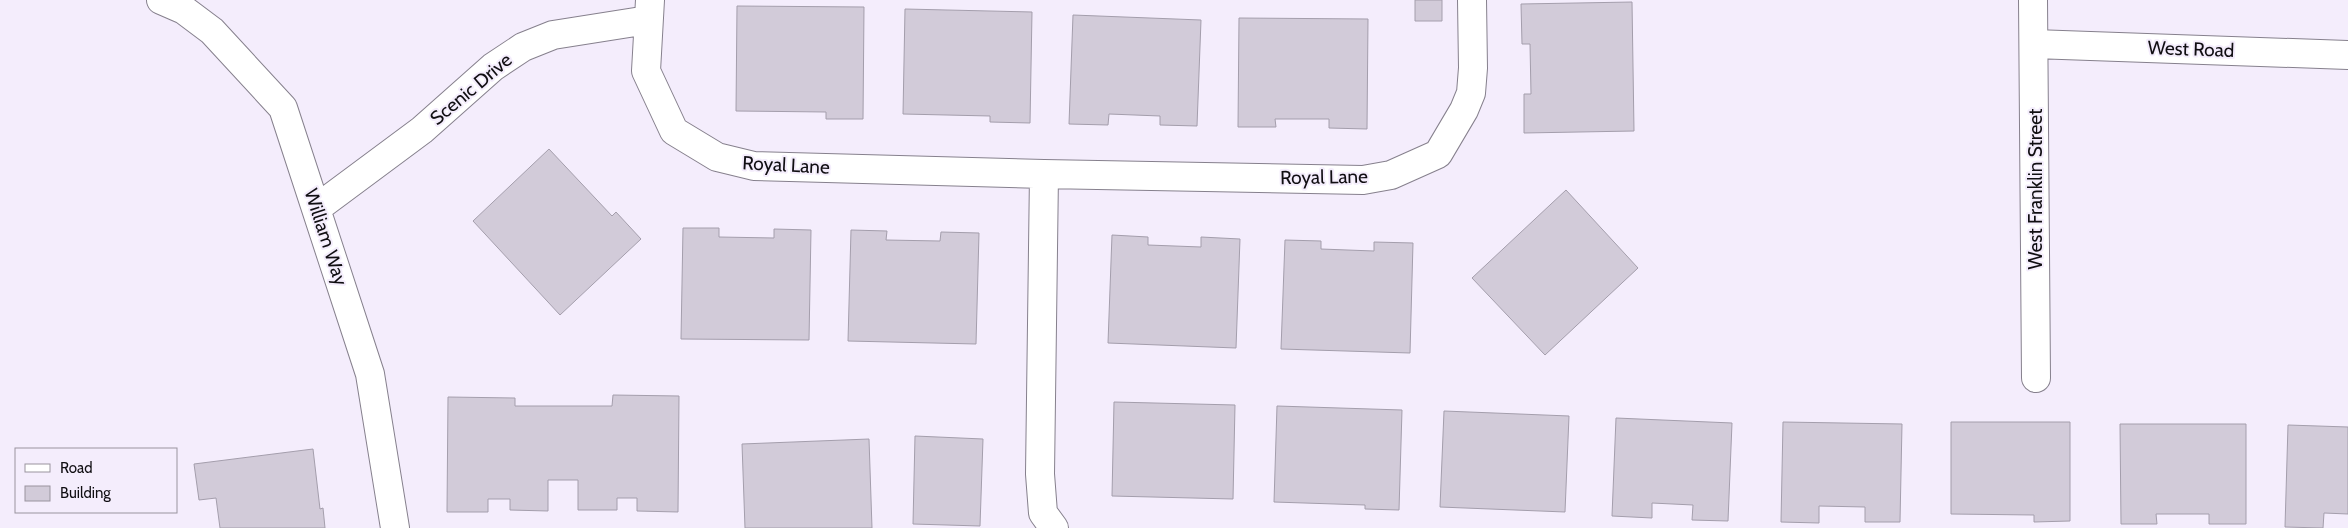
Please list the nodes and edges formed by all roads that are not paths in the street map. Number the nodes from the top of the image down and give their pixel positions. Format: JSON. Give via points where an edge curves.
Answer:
{"nodes":[{"id":1,"x":161,"y":0,"type":"edge"},
{"id":2,"x":1472,"y":0,"type":"edge"},
{"id":3,"x":2033,"y":0,"type":"edge"},
{"id":4,"x":649,"y":10,"type":"edge"},
{"id":5,"x":2034,"y":44,"type":"junction"},
{"id":6,"x":2348,"y":55,"type":"edge"},
{"id":7,"x":1044,"y":174,"type":"junction"},
{"id":8,"x":317,"y":208,"type":"junction"},
{"id":9,"x":2036,"y":378,"type":"dead end"},
{"id":10,"x":394,"y":528,"type":"edge"},
{"id":11,"x":1054,"y":528,"type":"edge"}],
"edges":[{"from":1,"to":8,"type":"street","name":"William Way","via":[[184,10],[212,31],[283,108]]},
{"from":2,"to":7,"type":"street","name":"Royal Lane","via":[[1473,68],[1471,93],[1464,110],[1438,154],[1391,175],[1363,180]]},
{"from":3,"to":5,"type":"street","name":"West Franklin Street"},
{"from":4,"to":7,"type":"street","name":"Royal Lane","via":[[646,71],[674,131],[717,157],[754,166]]},
{"from":4,"to":8,"type":"street","name":"Scenic Drive","via":[[553,35],[523,47],[493,67],[422,130]]},
{"from":5,"to":6,"type":"street","name":"West Road"},
{"from":5,"to":9,"type":"street","name":"West Franklin Street"},
{"from":7,"to":11,"type":"street","via":[[1040,474],[1043,513]]},
{"from":8,"to":10,"type":"street","name":"William Way","via":[[370,374]]}]}
